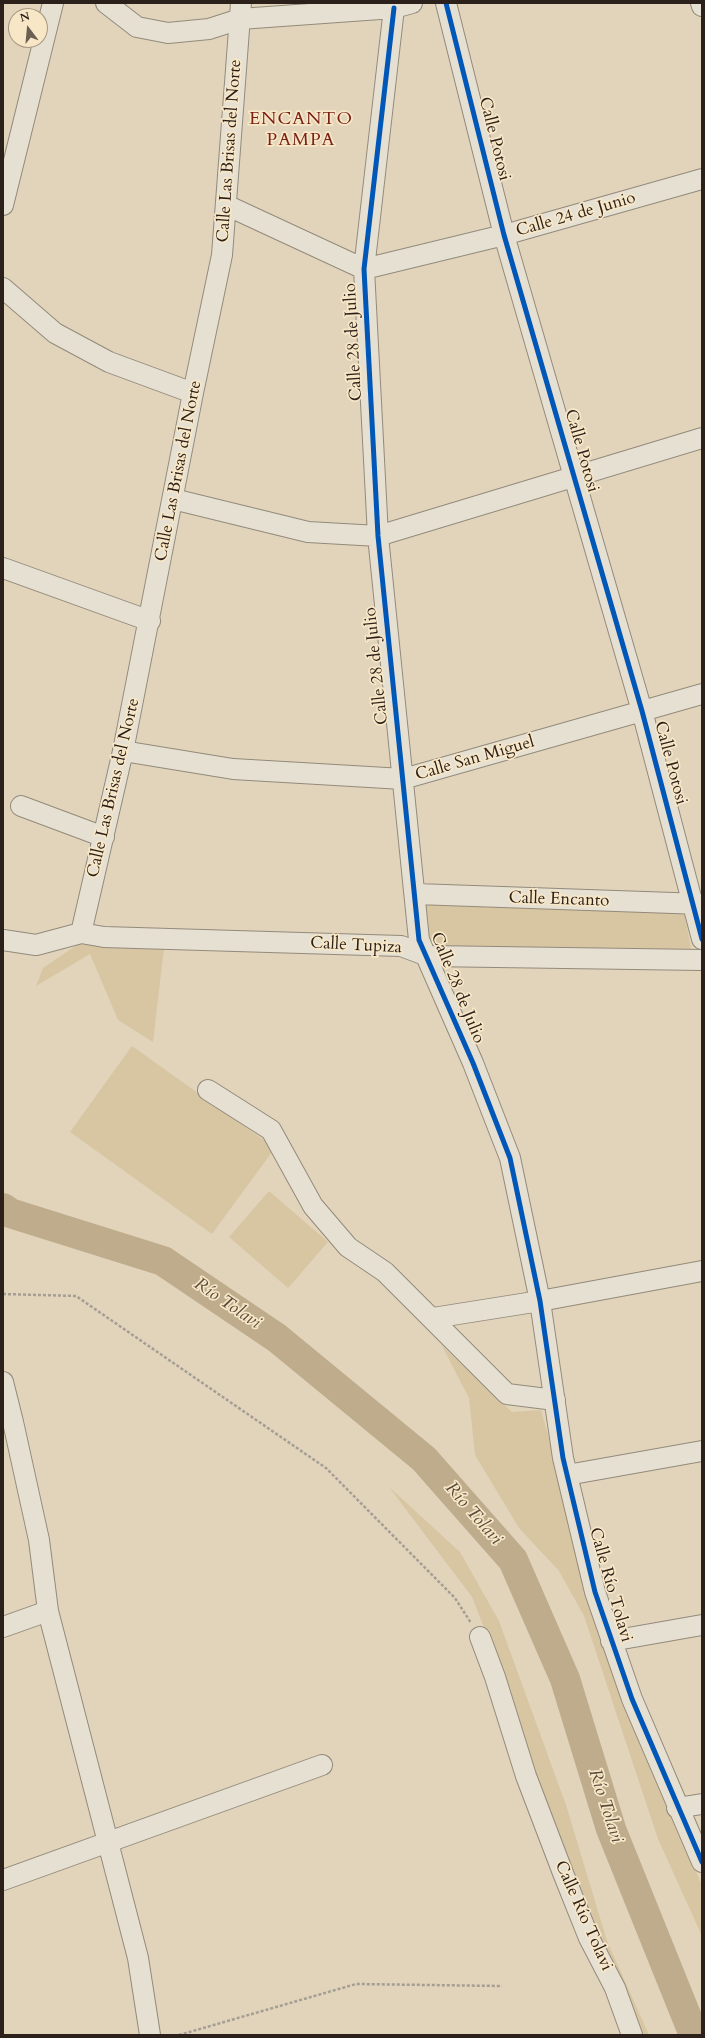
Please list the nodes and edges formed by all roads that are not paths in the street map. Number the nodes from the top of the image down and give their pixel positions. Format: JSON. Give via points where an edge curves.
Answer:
{"nodes":[{"id":1,"x":53,"y":3,"type":"edge"},
{"id":2,"x":106,"y":3,"type":"edge"},
{"id":3,"x":446,"y":3,"type":"edge"},
{"id":4,"x":403,"y":5,"type":"edge"},
{"id":5,"x":240,"y":11,"type":"edge"},
{"id":6,"x":702,"y":179,"type":"edge"},
{"id":7,"x":226,"y":204,"type":"junction"},
{"id":8,"x":3,"y":205,"type":"edge"},
{"id":9,"x":504,"y":235,"type":"junction"},
{"id":10,"x":364,"y":269,"type":"junction"},
{"id":11,"x":3,"y":288,"type":"edge"},
{"id":12,"x":193,"y":393,"type":"junction"},
{"id":13,"x":702,"y":438,"type":"edge"},
{"id":14,"x":573,"y":476,"type":"junction"},
{"id":15,"x":173,"y":499,"type":"junction"},
{"id":16,"x":378,"y":536,"type":"junction"},
{"id":17,"x":3,"y":568,"type":"edge"},
{"id":18,"x":150,"y":621,"type":"junction"},
{"id":19,"x":702,"y":694,"type":"edge"},
{"id":20,"x":642,"y":711,"type":"junction"},
{"id":21,"x":123,"y":751,"type":"junction"},
{"id":22,"x":403,"y":779,"type":"junction"},
{"id":23,"x":21,"y":806,"type":"dead end"},
{"id":24,"x":104,"y":837,"type":"junction"},
{"id":25,"x":416,"y":894,"type":"junction"},
{"id":26,"x":697,"y":905,"type":"edge"},
{"id":27,"x":81,"y":933,"type":"junction"},
{"id":28,"x":702,"y":939,"type":"edge"},
{"id":29,"x":3,"y":941,"type":"edge"},
{"id":30,"x":428,"y":956,"type":"junction"},
{"id":31,"x":702,"y":960,"type":"edge"},
{"id":32,"x":208,"y":1090,"type":"dead end"},
{"id":33,"x":702,"y":1271,"type":"edge"},
{"id":34,"x":540,"y":1301,"type":"junction"},
{"id":35,"x":433,"y":1318,"type":"junction"},
{"id":36,"x":3,"y":1382,"type":"edge"},
{"id":37,"x":555,"y":1400,"type":"junction"},
{"id":38,"x":702,"y":1451,"type":"edge"},
{"id":39,"x":567,"y":1475,"type":"junction"},
{"id":40,"x":48,"y":1611,"type":"junction"},
{"id":41,"x":702,"y":1625,"type":"edge"},
{"id":42,"x":3,"y":1627,"type":"edge"},
{"id":43,"x":480,"y":1638,"type":"road end"},
{"id":44,"x":611,"y":1641,"type":"junction"},
{"id":45,"x":322,"y":1765,"type":"dead end"},
{"id":46,"x":702,"y":1804,"type":"edge"},
{"id":47,"x":677,"y":1808,"type":"junction"},
{"id":48,"x":108,"y":1843,"type":"junction"},
{"id":49,"x":702,"y":1862,"type":"edge"},
{"id":50,"x":3,"y":1880,"type":"edge"},
{"id":51,"x":150,"y":2035,"type":"edge"},
{"id":52,"x":632,"y":2035,"type":"edge"}],
"edges":[{"from":1,"to":8,"type":"street"},
{"from":2,"to":5,"type":"street","via":[[137,27],[168,33],[209,29]]},
{"from":3,"to":9,"type":"street","name":"Calle Potosi"},
{"from":4,"to":5,"type":"street"},
{"from":4,"to":10,"type":"street","name":"Calle 28 de Julio"},
{"from":5,"to":7,"type":"street","name":"Calle Las Brisas del Norte"},
{"from":6,"to":9,"type":"street","name":"Calle 24 de Junio"},
{"from":7,"to":10,"type":"street"},
{"from":7,"to":12,"type":"street","name":"Calle Las Brisas del Norte","via":[[222,255]]},
{"from":9,"to":10,"type":"street","name":"Calle 24 de Junio"},
{"from":9,"to":14,"type":"street","name":"Calle Potosi"},
{"from":10,"to":16,"type":"street","name":"Calle 28 de Julio"},
{"from":11,"to":12,"type":"street","via":[[55,333],[109,362]]},
{"from":12,"to":15,"type":"street","name":"Calle Las Brisas del Norte"},
{"from":13,"to":14,"type":"street"},
{"from":14,"to":16,"type":"street"},
{"from":14,"to":20,"type":"street","name":"Calle Potosi"},
{"from":15,"to":16,"type":"street","via":[[308,532]]},
{"from":15,"to":18,"type":"street","name":"Calle Las Brisas del Norte"},
{"from":16,"to":22,"type":"street","name":"Calle 28 de Julio"},
{"from":17,"to":18,"type":"street"},
{"from":18,"to":21,"type":"street","name":"Calle Las Brisas del Norte"},
{"from":19,"to":20,"type":"street","name":"Calle San Miguel"},
{"from":20,"to":22,"type":"street","name":"Calle San Miguel"},
{"from":20,"to":26,"type":"street","name":"Calle Potosi"},
{"from":21,"to":22,"type":"street","name":"Calle San Miguel","via":[[233,769]]},
{"from":21,"to":24,"type":"street","name":"Calle Las Brisas del Norte"},
{"from":22,"to":25,"type":"street","name":"Calle 28 de Julio"},
{"from":23,"to":24,"type":"street"},
{"from":24,"to":27,"type":"street","name":"Calle Las Brisas del Norte"},
{"from":25,"to":26,"type":"street","name":"Calle Encanto"},
{"from":25,"to":30,"type":"street","name":"Calle 28 de Julio","via":[[419,940]]},
{"from":26,"to":28,"type":"street","name":"Calle Potosi"},
{"from":27,"to":29,"type":"street","via":[[36,945]]},
{"from":27,"to":30,"type":"street","name":"Calle Tupiza","via":[[104,937],[401,946]]},
{"from":30,"to":31,"type":"street","name":"Calle Tupiza"},
{"from":30,"to":34,"type":"street","name":"Calle 28 de Julio","via":[[510,1158]]},
{"from":32,"to":35,"type":"street","via":[[272,1130],[313,1206],[348,1247],[385,1272]]},
{"from":33,"to":34,"type":"street"},
{"from":34,"to":35,"type":"street"},
{"from":34,"to":37,"type":"street","name":"Calle Río Tolavi"},
{"from":35,"to":37,"type":"street","via":[[507,1394]]},
{"from":36,"to":40,"type":"street","via":[[38,1540]]},
{"from":37,"to":39,"type":"street","name":"Calle Río Tolavi"},
{"from":38,"to":39,"type":"street"},
{"from":39,"to":44,"type":"street","name":"Calle Río Tolavi","via":[[595,1592]]},
{"from":40,"to":42,"type":"street"},
{"from":40,"to":48,"type":"street"},
{"from":41,"to":44,"type":"street"},
{"from":43,"to":52,"type":"street","name":"Calle Río Tolavi","via":[[496,1677],[526,1776],[563,1873],[588,1938],[615,1988]]},
{"from":44,"to":47,"type":"street","name":"Calle Río Tolavi"},
{"from":45,"to":48,"type":"street"},
{"from":46,"to":47,"type":"street"},
{"from":47,"to":49,"type":"street","name":"Calle Río Tolavi"},
{"from":48,"to":50,"type":"street"},
{"from":48,"to":51,"type":"street","via":[[138,1958]]}]}
